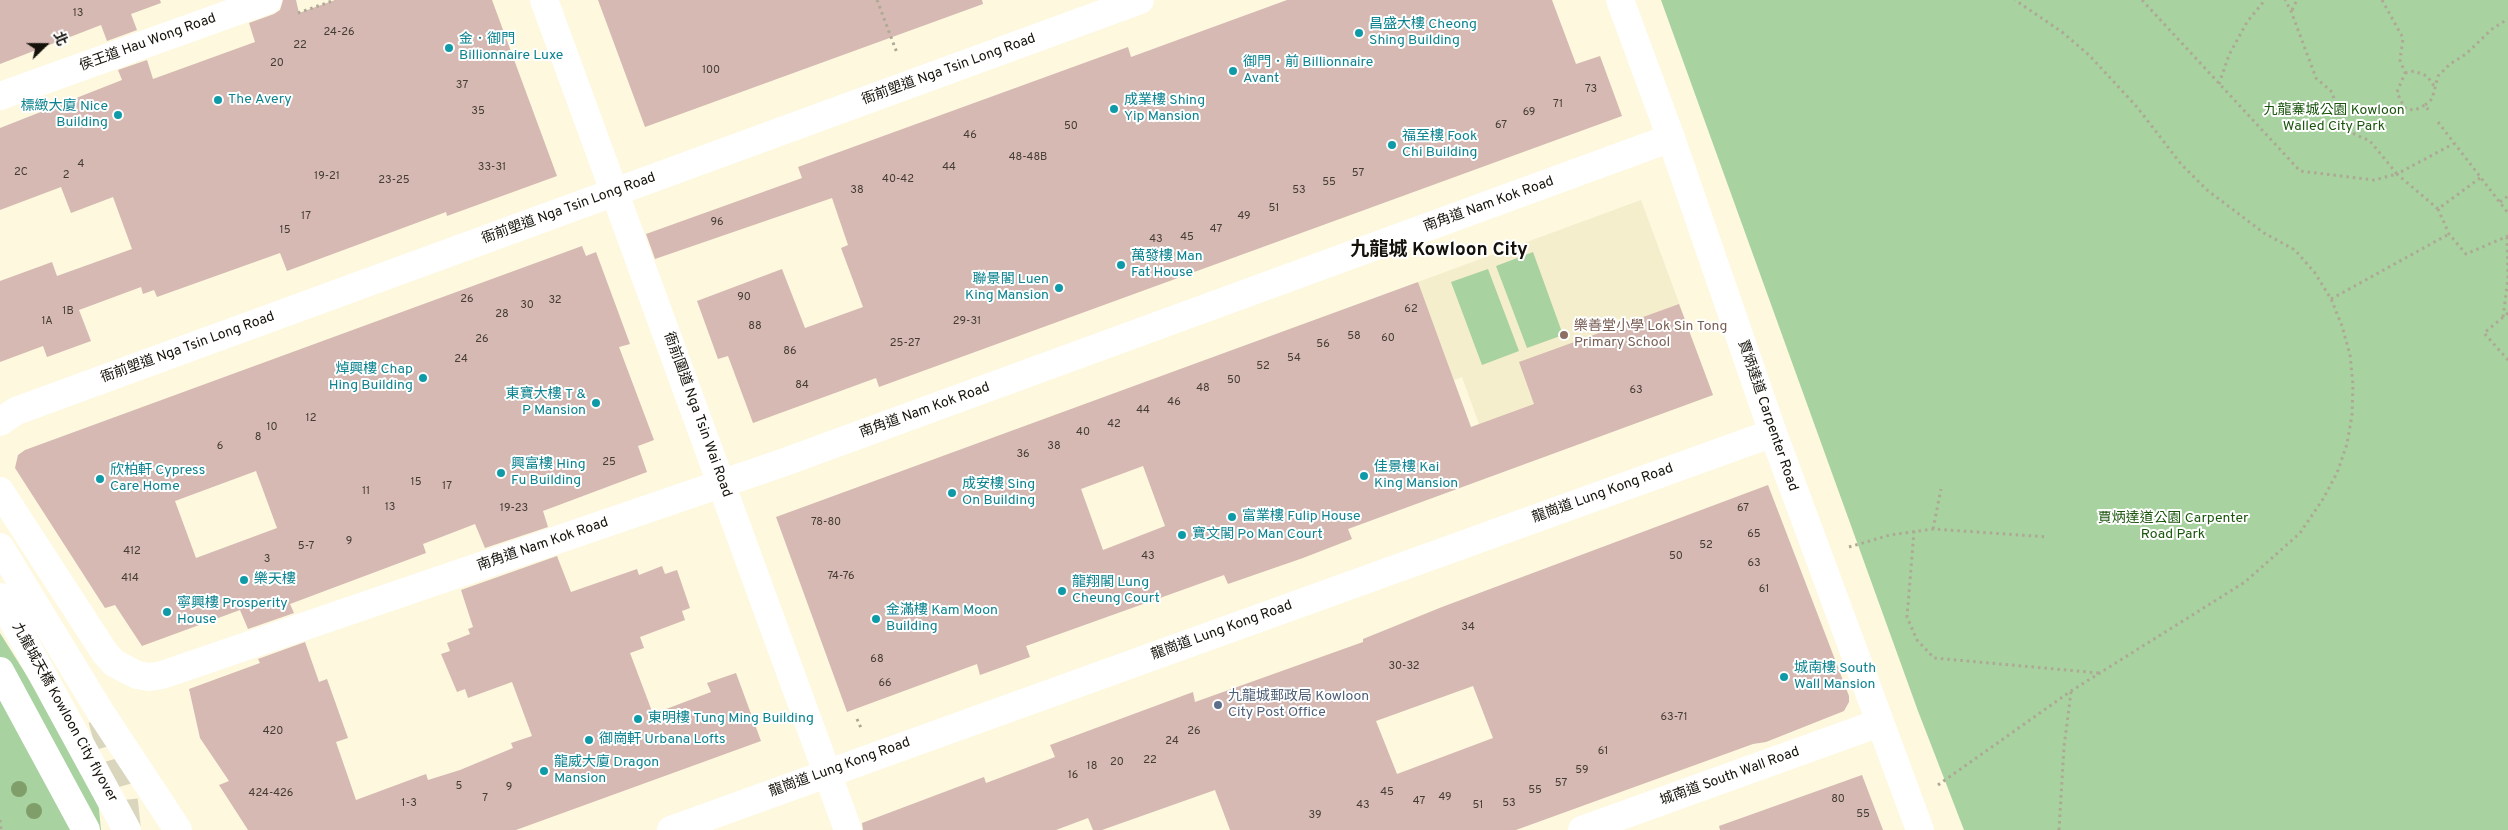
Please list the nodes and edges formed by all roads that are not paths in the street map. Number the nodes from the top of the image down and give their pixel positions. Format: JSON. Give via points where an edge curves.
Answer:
{"nodes":[{"id":1,"x":268,"y":0,"type":"edge"},
{"id":2,"x":544,"y":0,"type":"edge"},
{"id":3,"x":1140,"y":0,"type":"edge"},
{"id":4,"x":1620,"y":0,"type":"edge"},
{"id":5,"x":0,"y":96,"type":"edge"},
{"id":6,"x":1671,"y":138,"type":"junction"},
{"id":7,"x":615,"y":192,"type":"junction"},
{"id":8,"x":0,"y":422,"type":"edge"},
{"id":9,"x":1772,"y":433,"type":"junction"},
{"id":10,"x":722,"y":485,"type":"junction"},
{"id":11,"x":0,"y":491,"type":"edge"},
{"id":12,"x":0,"y":547,"type":"edge"},
{"id":13,"x":0,"y":597,"type":"edge"},
{"id":14,"x":0,"y":671,"type":"edge"},
{"id":15,"x":1879,"y":723,"type":"junction"},
{"id":16,"x":828,"y":772,"type":"junction"},
{"id":17,"x":86,"y":830,"type":"edge"},
{"id":18,"x":127,"y":830,"type":"edge"},
{"id":19,"x":178,"y":830,"type":"edge"},
{"id":20,"x":671,"y":830,"type":"edge"},
{"id":21,"x":848,"y":830,"type":"edge"},
{"id":22,"x":1582,"y":830,"type":"edge"},
{"id":23,"x":1920,"y":830,"type":"edge"}],
"edges":[{"from":1,"to":5,"type":"street","name":"侯王道 Hau Wong Road"},
{"from":2,"to":7,"type":"street","name":"衙前圍道 Nga Tsin Wai Road"},
{"from":3,"to":7,"type":"street","name":"衙前塱道 Nga Tsin Long Road"},
{"from":4,"to":6,"type":"street","name":"賈炳達道 Carpenter Road"},
{"from":6,"to":9,"type":"street","name":"賈炳達道 Carpenter Road"},
{"from":6,"to":10,"type":"street","name":"南角道 Nam Kok Road"},
{"from":7,"to":8,"type":"street","name":"衙前塱道 Nga Tsin Long Road","via":[[16,411]]},
{"from":7,"to":10,"type":"street","name":"衙前圍道 Nga Tsin Wai Road"},
{"from":9,"to":15,"type":"street","name":"賈炳達道 Carpenter Road"},
{"from":9,"to":16,"type":"street","name":"龍崗道 Lung Kong Road"},
{"from":10,"to":11,"type":"street","name":"南角道 Nam Kok Road","via":[[175,671],[149,677],[124,670],[105,653]]},
{"from":10,"to":16,"type":"street","name":"衙前圍道 Nga Tsin Wai Road"},
{"from":12,"to":19,"type":"street","via":[[101,713]]},
{"from":13,"to":18,"type":"street","name":"九龍城天橋 Kowloon City flyover"},
{"from":14,"to":17,"type":"street"},
{"from":15,"to":22,"type":"street","name":"城南道 South Wall Road"},
{"from":15,"to":23,"type":"street","name":"賈炳達道 Carpenter Road"},
{"from":16,"to":20,"type":"street","name":"龍崗道 Lung Kong Road"},
{"from":16,"to":21,"type":"street","name":"衙前圍道 Nga Tsin Wai Road"}]}
